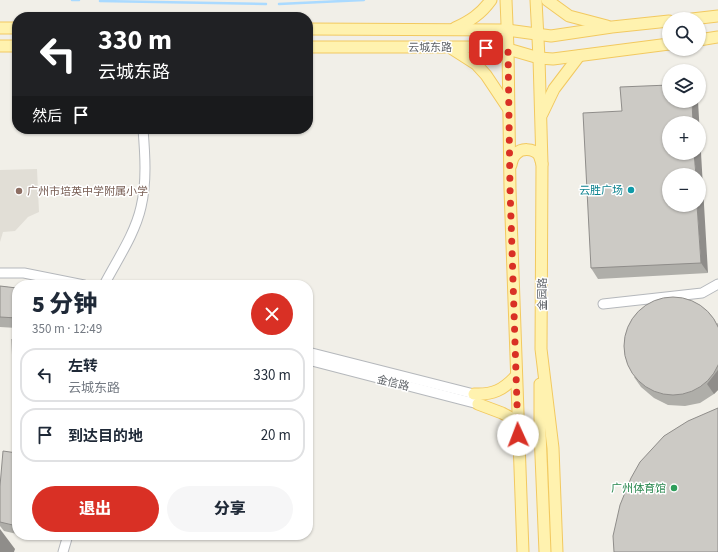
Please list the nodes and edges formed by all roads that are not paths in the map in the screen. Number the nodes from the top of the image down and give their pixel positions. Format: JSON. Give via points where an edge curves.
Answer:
{"nodes":[{"id":1,"x":491,"y":0,"type":"edge"},
{"id":2,"x":506,"y":0,"type":"edge"},
{"id":3,"x":536,"y":0,"type":"edge"},
{"id":4,"x":547,"y":0,"type":"edge"},
{"id":5,"x":718,"y":16,"type":"edge"},
{"id":6,"x":706,"y":17,"type":"edge"},
{"id":7,"x":662,"y":22,"type":"edge"},
{"id":8,"x":612,"y":27,"type":"junction"},
{"id":9,"x":0,"y":28,"type":"edge"},
{"id":10,"x":12,"y":28,"type":"edge"},
{"id":11,"x":313,"y":29,"type":"edge"},
{"id":12,"x":406,"y":29,"type":"junction"},
{"id":13,"x":453,"y":30,"type":"junction"},
{"id":14,"x":507,"y":30,"type":"junction"},
{"id":15,"x":538,"y":35,"type":"junction"},
{"id":16,"x":718,"y":37,"type":"edge"},
{"id":17,"x":706,"y":39,"type":"edge"},
{"id":18,"x":662,"y":45,"type":"edge"},
{"id":19,"x":0,"y":46,"type":"edge"},
{"id":20,"x":12,"y":46,"type":"edge"},
{"id":21,"x":406,"y":47,"type":"junction"},
{"id":22,"x":450,"y":47,"type":"junction"},
{"id":23,"x":313,"y":48,"type":"edge"},
{"id":24,"x":508,"y":49,"type":"junction"},
{"id":25,"x":579,"y":56,"type":"junction"},
{"id":26,"x":539,"y":58,"type":"junction"},
{"id":27,"x":508,"y":109,"type":"junction"},
{"id":28,"x":541,"y":116,"type":"junction"},
{"id":29,"x":143,"y":134,"type":"edge"},
{"id":30,"x":542,"y":164,"type":"junction"},
{"id":31,"x":510,"y":169,"type":"junction"},
{"id":32,"x":0,"y":273,"type":"edge"},
{"id":33,"x":59,"y":280,"type":"edge"},
{"id":34,"x":107,"y":280,"type":"edge"},
{"id":35,"x":718,"y":284,"type":"edge"},
{"id":36,"x":603,"y":304,"type":"dead end"},
{"id":37,"x":541,"y":349,"type":"junction"},
{"id":38,"x":313,"y":353,"type":"edge"},
{"id":39,"x":313,"y":361,"type":"edge"},
{"id":40,"x":516,"y":376,"type":"junction"},
{"id":41,"x":476,"y":399,"type":"junction"},
{"id":42,"x":517,"y":421,"type":"junction"},
{"id":43,"x":67,"y":540,"type":"edge"},
{"id":44,"x":63,"y":552,"type":"edge"},
{"id":45,"x":523,"y":552,"type":"edge"},
{"id":46,"x":545,"y":552,"type":"edge"},
{"id":47,"x":557,"y":552,"type":"edge"}],
"edges":[{"from":1,"to":13,"type":"main road","via":[[478,16]]},
{"from":2,"to":14,"type":"main road"},
{"from":3,"to":15,"type":"main road","name":"金园路"},
{"from":4,"to":8,"type":"main road","via":[[569,16]]},
{"from":5,"to":6,"type":"main road"},
{"from":7,"to":8,"type":"main road","name":"云城东路"},
{"from":8,"to":15,"type":"main road","name":"云城东路","via":[[559,36]]},
{"from":9,"to":10,"type":"main road"},
{"from":11,"to":12,"type":"main road","name":"云城东路"},
{"from":12,"to":13,"type":"main road","name":"云城东路"},
{"from":12,"to":21,"type":"main road"},
{"from":13,"to":14,"type":"main road","name":"云城东路"},
{"from":14,"to":15,"type":"main road","name":"云城东路"},
{"from":14,"to":24,"type":"main road"},
{"from":15,"to":26,"type":"main road","name":"金园路"},
{"from":16,"to":17,"type":"main road"},
{"from":18,"to":25,"type":"main road","name":"云城东路"},
{"from":19,"to":20,"type":"main road"},
{"from":21,"to":22,"type":"main road","name":"云城东路"},
{"from":21,"to":23,"type":"main road","name":"云城东路"},
{"from":22,"to":24,"type":"main road","name":"云城东路"},
{"from":22,"to":27,"type":"main road","via":[[476,64]]},
{"from":24,"to":26,"type":"main road","name":"云城东路"},
{"from":24,"to":27,"type":"main road"},
{"from":25,"to":26,"type":"main road","name":"云城东路"},
{"from":25,"to":28,"type":"main road","via":[[554,89]]},
{"from":26,"to":28,"type":"main road","name":"金园路"},
{"from":27,"to":31,"type":"main road"},
{"from":28,"to":30,"type":"main road","name":"金园路"},
{"from":29,"to":34,"type":"street","via":[[145,178],[142,206],[136,224]]},
{"from":30,"to":31,"type":"main road","via":[[539,154],[525,149],[516,152]]},
{"from":30,"to":37,"type":"main road","name":"金园路"},
{"from":31,"to":40,"type":"main road"},
{"from":32,"to":33,"type":"street","via":[[24,273]]},
{"from":35,"to":36,"type":"street","via":[[702,293]]},
{"from":37,"to":46,"type":"main road","via":[[540,432]]},
{"from":37,"to":47,"type":"main road","name":"金园路","via":[[553,448]]},
{"from":38,"to":41,"type":"street","name":"金信路"},
{"from":39,"to":41,"type":"street","name":"金信路"},
{"from":40,"to":41,"type":"main road","via":[[507,386]]},
{"from":40,"to":42,"type":"main road"},
{"from":41,"to":42,"type":"main road"},
{"from":42,"to":45,"type":"main road"},
{"from":43,"to":44,"type":"street"}]}
